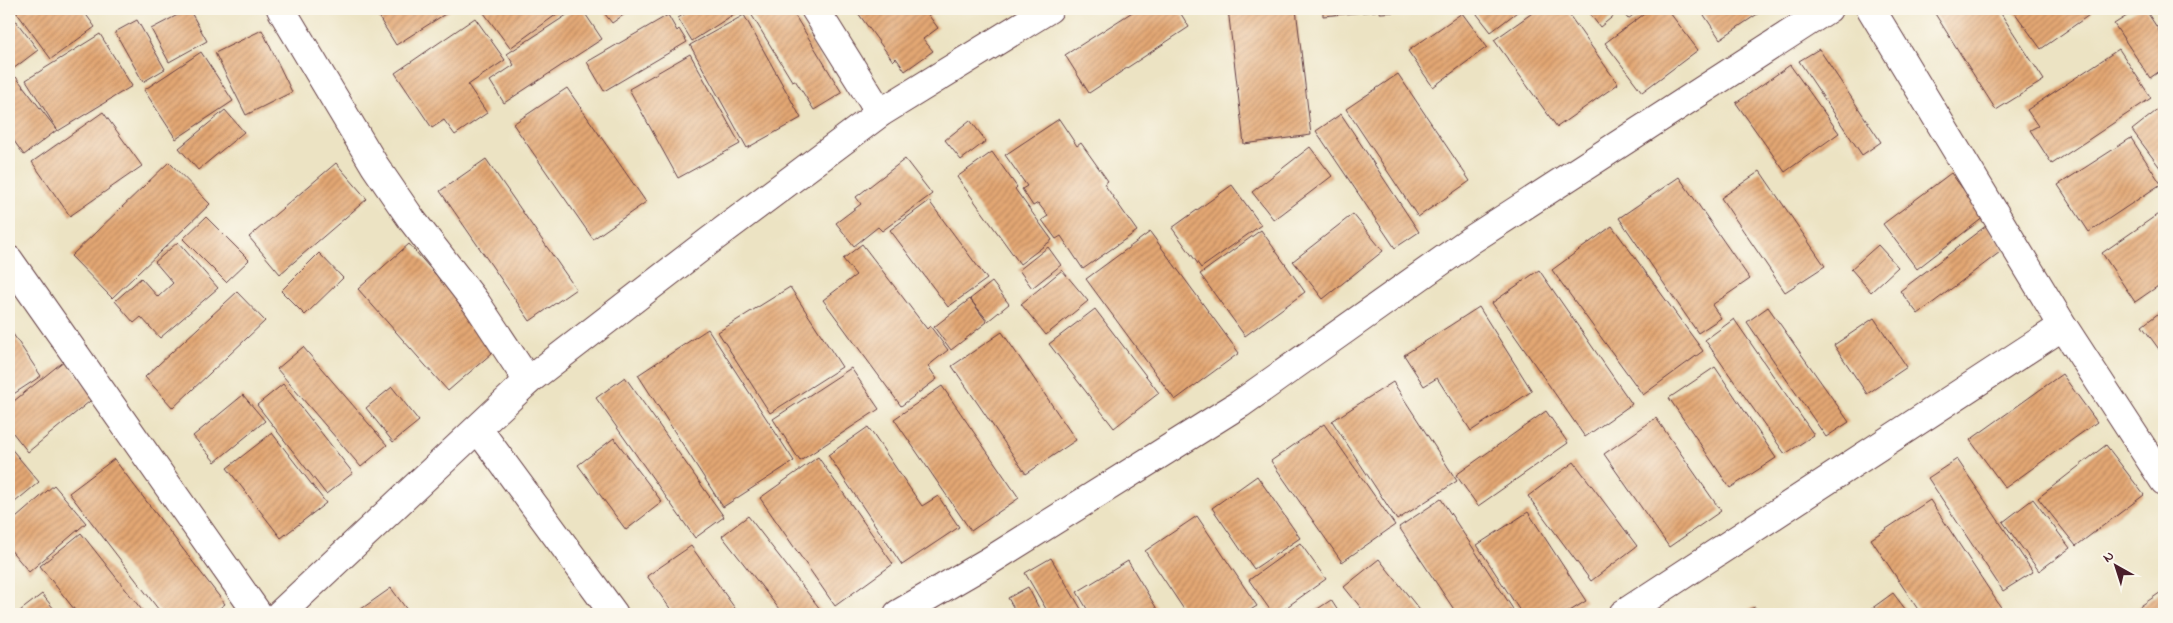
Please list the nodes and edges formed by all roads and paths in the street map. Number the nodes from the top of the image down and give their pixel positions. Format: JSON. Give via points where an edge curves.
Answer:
{"nodes":[{"id":1,"x":281,"y":9,"type":"edge"},
{"id":2,"x":816,"y":9,"type":"edge"},
{"id":3,"x":1049,"y":9,"type":"edge"},
{"id":4,"x":1828,"y":9,"type":"edge"},
{"id":5,"x":1871,"y":9,"type":"edge"},
{"id":6,"x":880,"y":113,"type":"junction"},
{"id":7,"x":9,"y":260,"type":"edge"},
{"id":8,"x":2063,"y":326,"type":"junction"},
{"id":9,"x":528,"y":381,"type":"junction"},
{"id":10,"x":478,"y":429,"type":"junction"},
{"id":11,"x":2164,"y":481,"type":"edge"},
{"id":12,"x":258,"y":614,"type":"edge"},
{"id":13,"x":280,"y":614,"type":"edge"},
{"id":14,"x":614,"y":614,"type":"edge"},
{"id":15,"x":898,"y":614,"type":"edge"},
{"id":16,"x":1623,"y":614,"type":"edge"}],
"edges":[{"from":1,"to":9,"type":"street","via":[[375,166],[477,304]]},
{"from":2,"to":6,"type":"street"},
{"from":3,"to":6,"type":"street"},
{"from":4,"to":15,"type":"street","via":[[1471,240],[1240,404],[991,560]]},
{"from":5,"to":8,"type":"street"},
{"from":6,"to":9,"type":"street"},
{"from":7,"to":12,"type":"street"},
{"from":8,"to":11,"type":"street"},
{"from":8,"to":16,"type":"street"},
{"from":9,"to":10,"type":"street"},
{"from":10,"to":13,"type":"street"},
{"from":10,"to":14,"type":"street"}]}
